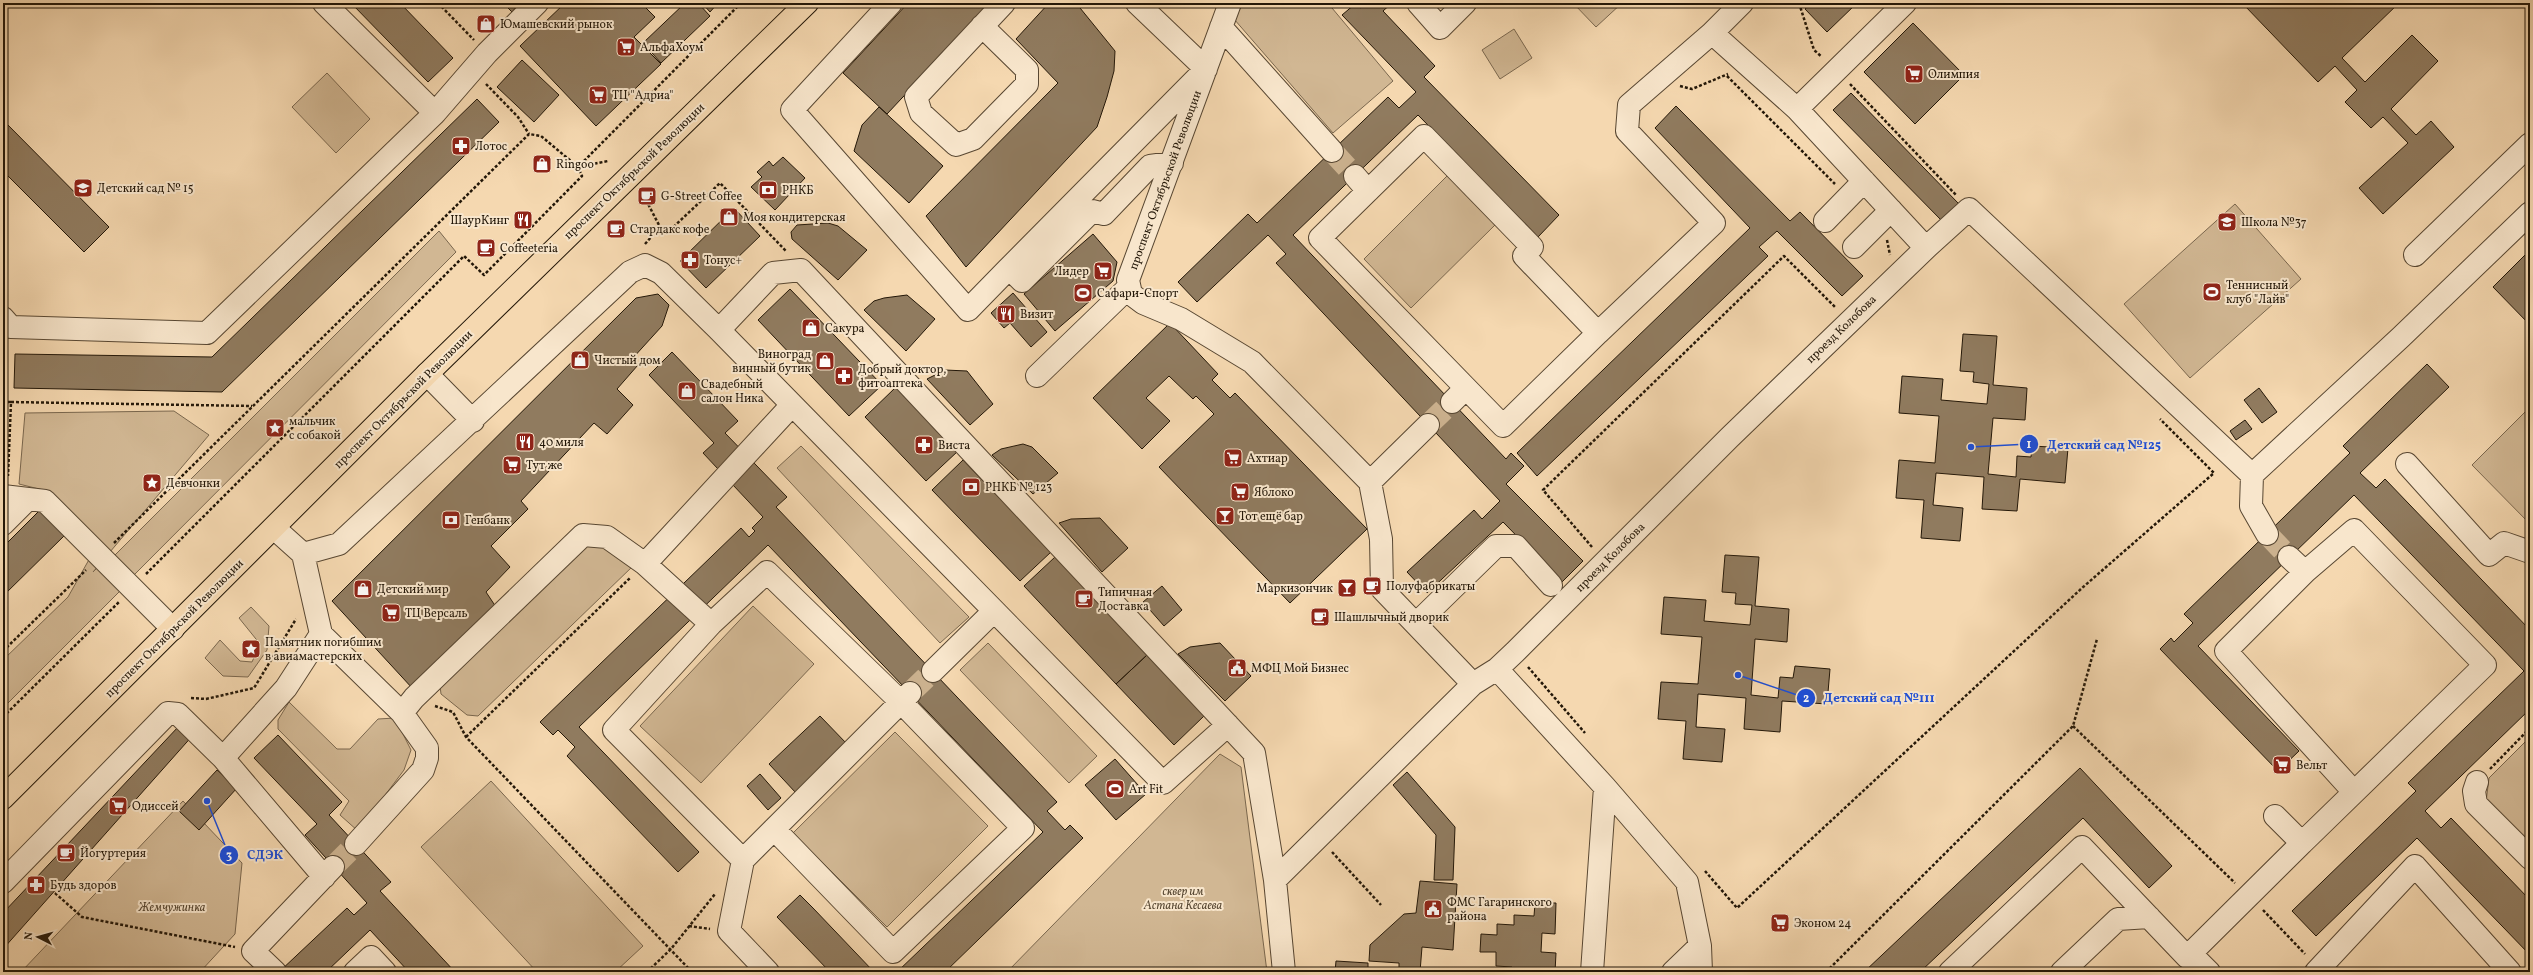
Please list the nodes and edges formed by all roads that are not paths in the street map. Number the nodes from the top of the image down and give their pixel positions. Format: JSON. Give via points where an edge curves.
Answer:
{"nodes":[{"id":1,"x":324,"y":3,"type":"edge"},
{"id":2,"x":537,"y":3,"type":"edge"},
{"id":3,"x":807,"y":3,"type":"edge"},
{"id":4,"x":891,"y":3,"type":"edge"},
{"id":5,"x":1004,"y":3,"type":"edge"},
{"id":6,"x":1137,"y":3,"type":"edge"},
{"id":7,"x":1230,"y":3,"type":"edge"},
{"id":8,"x":1418,"y":3,"type":"edge"},
{"id":9,"x":1465,"y":3,"type":"edge"},
{"id":10,"x":1742,"y":3,"type":"edge"},
{"id":11,"x":1905,"y":3,"type":"edge"},
{"id":12,"x":982,"y":26,"type":"junction"},
{"id":13,"x":1221,"y":27,"type":"junction"},
{"id":14,"x":1712,"y":34,"type":"junction"},
{"id":15,"x":1206,"y":69,"type":"junction"},
{"id":16,"x":1796,"y":109,"type":"junction"},
{"id":17,"x":434,"y":113,"type":"junction"},
{"id":18,"x":2530,"y":144,"type":"edge"},
{"id":19,"x":1332,"y":151,"type":"tunnel mouth"},
{"id":20,"x":1172,"y":163,"type":"junction"},
{"id":21,"x":1864,"y":181,"type":"junction"},
{"id":22,"x":1891,"y":210,"type":"junction"},
{"id":23,"x":2530,"y":213,"type":"edge"},
{"id":24,"x":1825,"y":221,"type":"dead end"},
{"id":25,"x":1854,"y":247,"type":"dead end"},
{"id":26,"x":1926,"y":248,"type":"junction"},
{"id":27,"x":2415,"y":255,"type":"dead end"},
{"id":28,"x":1009,"y":268,"type":"junction"},
{"id":29,"x":1130,"y":287,"type":"junction"},
{"id":30,"x":3,"y":318,"type":"edge"},
{"id":31,"x":719,"y":330,"type":"junction"},
{"id":32,"x":1598,"y":333,"type":"junction"},
{"id":33,"x":426,"y":374,"type":"junction"},
{"id":34,"x":1037,"y":376,"type":"dead end"},
{"id":35,"x":792,"y":405,"type":"junction"},
{"id":36,"x":473,"y":421,"type":"junction"},
{"id":37,"x":1428,"y":425,"type":"tunnel mouth"},
{"id":38,"x":2408,"y":464,"type":"dead end"},
{"id":39,"x":2252,"y":475,"type":"junction"},
{"id":40,"x":1370,"y":482,"type":"junction"},
{"id":41,"x":5,"y":496,"type":"edge"},
{"id":42,"x":28,"y":498,"type":"junction"},
{"id":43,"x":3,"y":524,"type":"edge"},
{"id":44,"x":274,"y":528,"type":"junction"},
{"id":45,"x":2267,"y":534,"type":"tunnel mouth"},
{"id":46,"x":2530,"y":552,"type":"edge"},
{"id":47,"x":303,"y":554,"type":"junction"},
{"id":48,"x":2290,"y":557,"type":"tunnel mouth"},
{"id":49,"x":645,"y":564,"type":"junction"},
{"id":50,"x":2304,"y":572,"type":"junction"},
{"id":51,"x":1551,"y":585,"type":"dead end"},
{"id":52,"x":993,"y":612,"type":"junction"},
{"id":53,"x":711,"y":624,"type":"junction"},
{"id":54,"x":1416,"y":624,"type":"junction"},
{"id":55,"x":173,"y":629,"type":"junction"},
{"id":56,"x":321,"y":634,"type":"junction"},
{"id":57,"x":1497,"y":669,"type":"junction"},
{"id":58,"x":933,"y":671,"type":"tunnel mouth"},
{"id":59,"x":1473,"y":684,"type":"junction"},
{"id":60,"x":906,"y":698,"type":"junction"},
{"id":61,"x":408,"y":706,"type":"junction"},
{"id":62,"x":1228,"y":725,"type":"junction"},
{"id":63,"x":223,"y":758,"type":"junction"},
{"id":64,"x":2477,"y":782,"type":"road end"},
{"id":65,"x":1606,"y":787,"type":"junction"},
{"id":66,"x":2354,"y":792,"type":"junction"},
{"id":67,"x":3,"y":798,"type":"edge"},
{"id":68,"x":2275,"y":816,"type":"dead end"},
{"id":69,"x":774,"y":829,"type":"junction"},
{"id":70,"x":2302,"y":843,"type":"junction"},
{"id":71,"x":356,"y":844,"type":"tunnel mouth"},
{"id":72,"x":2530,"y":858,"type":"edge"},
{"id":73,"x":742,"y":860,"type":"junction"},
{"id":74,"x":1274,"y":880,"type":"junction"},
{"id":75,"x":3,"y":882,"type":"edge"},
{"id":76,"x":2149,"y":917,"type":"junction"},
{"id":77,"x":1700,"y":946,"type":"junction"},
{"id":78,"x":2191,"y":954,"type":"junction"},
{"id":79,"x":2318,"y":970,"type":"edge"},
{"id":80,"x":276,"y":972,"type":"edge"},
{"id":81,"x":355,"y":972,"type":"edge"},
{"id":82,"x":385,"y":972,"type":"edge"},
{"id":83,"x":768,"y":972,"type":"edge"},
{"id":84,"x":1284,"y":972,"type":"edge"},
{"id":85,"x":1592,"y":972,"type":"edge"},
{"id":86,"x":1673,"y":972,"type":"edge"},
{"id":87,"x":1701,"y":972,"type":"edge"},
{"id":88,"x":1950,"y":972,"type":"edge"},
{"id":89,"x":2062,"y":972,"type":"edge"},
{"id":90,"x":2209,"y":972,"type":"edge"},
{"id":91,"x":2510,"y":972,"type":"edge"}],
"edges":[{"from":1,"to":17,"type":"street"},
{"from":2,"to":17,"type":"street","via":[[487,53]]},
{"from":3,"to":33,"type":"main road","name":"проспект Октябрьской Революции"},
{"from":4,"to":28,"type":"street","via":[[792,110],[968,310]]},
{"from":5,"to":12,"type":"street"},
{"from":6,"to":15,"type":"street"},
{"from":7,"to":13,"type":"street","name":"проспект Октябрьской Революции"},
{"from":8,"to":9,"type":"street","via":[[1440,28]]},
{"from":10,"to":14,"type":"street"},
{"from":11,"to":16,"type":"street"},
{"from":12,"to":12,"type":"street","via":[[916,97],[921,113],[956,145],[973,139],[1027,84],[1027,70]]},
{"from":13,"to":15,"type":"street","name":"проспект Октябрьской Революции"},
{"from":13,"to":19,"type":"street"},
{"from":14,"to":16,"type":"street"},
{"from":14,"to":32,"type":"street","via":[[1629,105],[1627,131],[1714,223]]},
{"from":15,"to":20,"type":"street","name":"проспект Октябрьской Революции"},
{"from":15,"to":28,"type":"street"},
{"from":16,"to":21,"type":"street"},
{"from":17,"to":30,"type":"street","via":[[207,333],[11,327]]},
{"from":18,"to":27,"type":"street"},
{"from":20,"to":28,"type":"street","via":[[1150,166],[1104,214],[1092,211],[1022,281]]},
{"from":20,"to":29,"type":"street","name":"проспект Октябрьской Революции","via":[[1128,280]]},
{"from":21,"to":22,"type":"street"},
{"from":21,"to":24,"type":"street"},
{"from":22,"to":25,"type":"street"},
{"from":22,"to":26,"type":"street"},
{"from":23,"to":39,"type":"street"},
{"from":26,"to":39,"type":"street","name":"проезд Колобова","via":[[1969,209]]},
{"from":26,"to":57,"type":"street","name":"проезд Колобова","via":[[1730,437]]},
{"from":29,"to":34,"type":"street"},
{"from":29,"to":40,"type":"street","name":"проспект Октябрьской Революции","via":[[1131,294],[1143,303],[1181,319],[1252,362]]},
{"from":31,"to":35,"type":"street"},
{"from":31,"to":36,"type":"street","via":[[661,273],[645,265],[630,272]]},
{"from":31,"to":62,"type":"street","via":[[773,273],[801,270]]},
{"from":32,"to":32,"type":"street","via":[[1524,256],[1532,248],[1424,136],[1362,183],[1320,238],[1459,395],[1503,426]]},
{"from":33,"to":36,"type":"street"},
{"from":33,"to":44,"type":"main road","name":"проспект Октябрьской Революции"},
{"from":35,"to":49,"type":"street"},
{"from":35,"to":52,"type":"street"},
{"from":36,"to":47,"type":"street","via":[[339,544]]},
{"from":37,"to":40,"type":"street"},
{"from":38,"to":46,"type":"street","via":[[2489,555],[2504,543]]},
{"from":39,"to":45,"type":"street","via":[[2251,506]]},
{"from":40,"to":54,"type":"street","via":[[1381,539],[1382,589]]},
{"from":41,"to":42,"type":"street"},
{"from":42,"to":43,"type":"street"},
{"from":42,"to":55,"type":"street","via":[[45,501]]},
{"from":44,"to":47,"type":"street"},
{"from":44,"to":55,"type":"main road","name":"проспект Октябрьской Революции"},
{"from":47,"to":56,"type":"street"},
{"from":48,"to":50,"type":"street"},
{"from":49,"to":53,"type":"street"},
{"from":49,"to":61,"type":"street","via":[[608,537],[583,535]]},
{"from":50,"to":66,"type":"street","via":[[2226,652]]},
{"from":50,"to":66,"type":"street","via":[[2354,530],[2486,665]]},
{"from":51,"to":54,"type":"street","via":[[1516,546],[1496,546]]},
{"from":52,"to":58,"type":"street"},
{"from":52,"to":62,"type":"street","via":[[1163,783]]},
{"from":53,"to":60,"type":"street","via":[[767,572]]},
{"from":53,"to":73,"type":"street","via":[[614,730]]},
{"from":54,"to":59,"type":"street"},
{"from":55,"to":67,"type":"main road","name":"проспект Октябрьской Революции"},
{"from":56,"to":61,"type":"street"},
{"from":56,"to":63,"type":"street","via":[[286,688]]},
{"from":57,"to":59,"type":"street","name":"проезд Колобова"},
{"from":57,"to":65,"type":"street"},
{"from":59,"to":74,"type":"street","name":"проезд Колобова"},
{"from":60,"to":69,"type":"street"},
{"from":60,"to":69,"type":"street","via":[[1023,828],[893,952]]},
{"from":61,"to":71,"type":"street","via":[[426,748],[427,758],[423,770]]},
{"from":62,"to":74,"type":"street","via":[[1254,753]]},
{"from":63,"to":75,"type":"street","via":[[178,714],[168,713]]},
{"from":63,"to":80,"type":"street","via":[[329,872],[253,951]]},
{"from":64,"to":72,"type":"street","via":[[2474,791],[2476,804]]},
{"from":65,"to":77,"type":"street","via":[[1687,882]]},
{"from":65,"to":85,"type":"street"},
{"from":66,"to":70,"type":"street"},
{"from":68,"to":70,"type":"street"},
{"from":69,"to":73,"type":"street"},
{"from":70,"to":78,"type":"street"},
{"from":73,"to":83,"type":"street","via":[[729,932]]},
{"from":74,"to":84,"type":"street"},
{"from":76,"to":78,"type":"street","via":[[2187,957]]},
{"from":76,"to":88,"type":"street","via":[[2082,847]]},
{"from":76,"to":89,"type":"street","via":[[2118,919]]},
{"from":77,"to":86,"type":"street"},
{"from":77,"to":87,"type":"street"},
{"from":78,"to":90,"type":"street"},
{"from":79,"to":91,"type":"street","via":[[2415,866]]},
{"from":81,"to":82,"type":"street","via":[[371,957]]}]}
